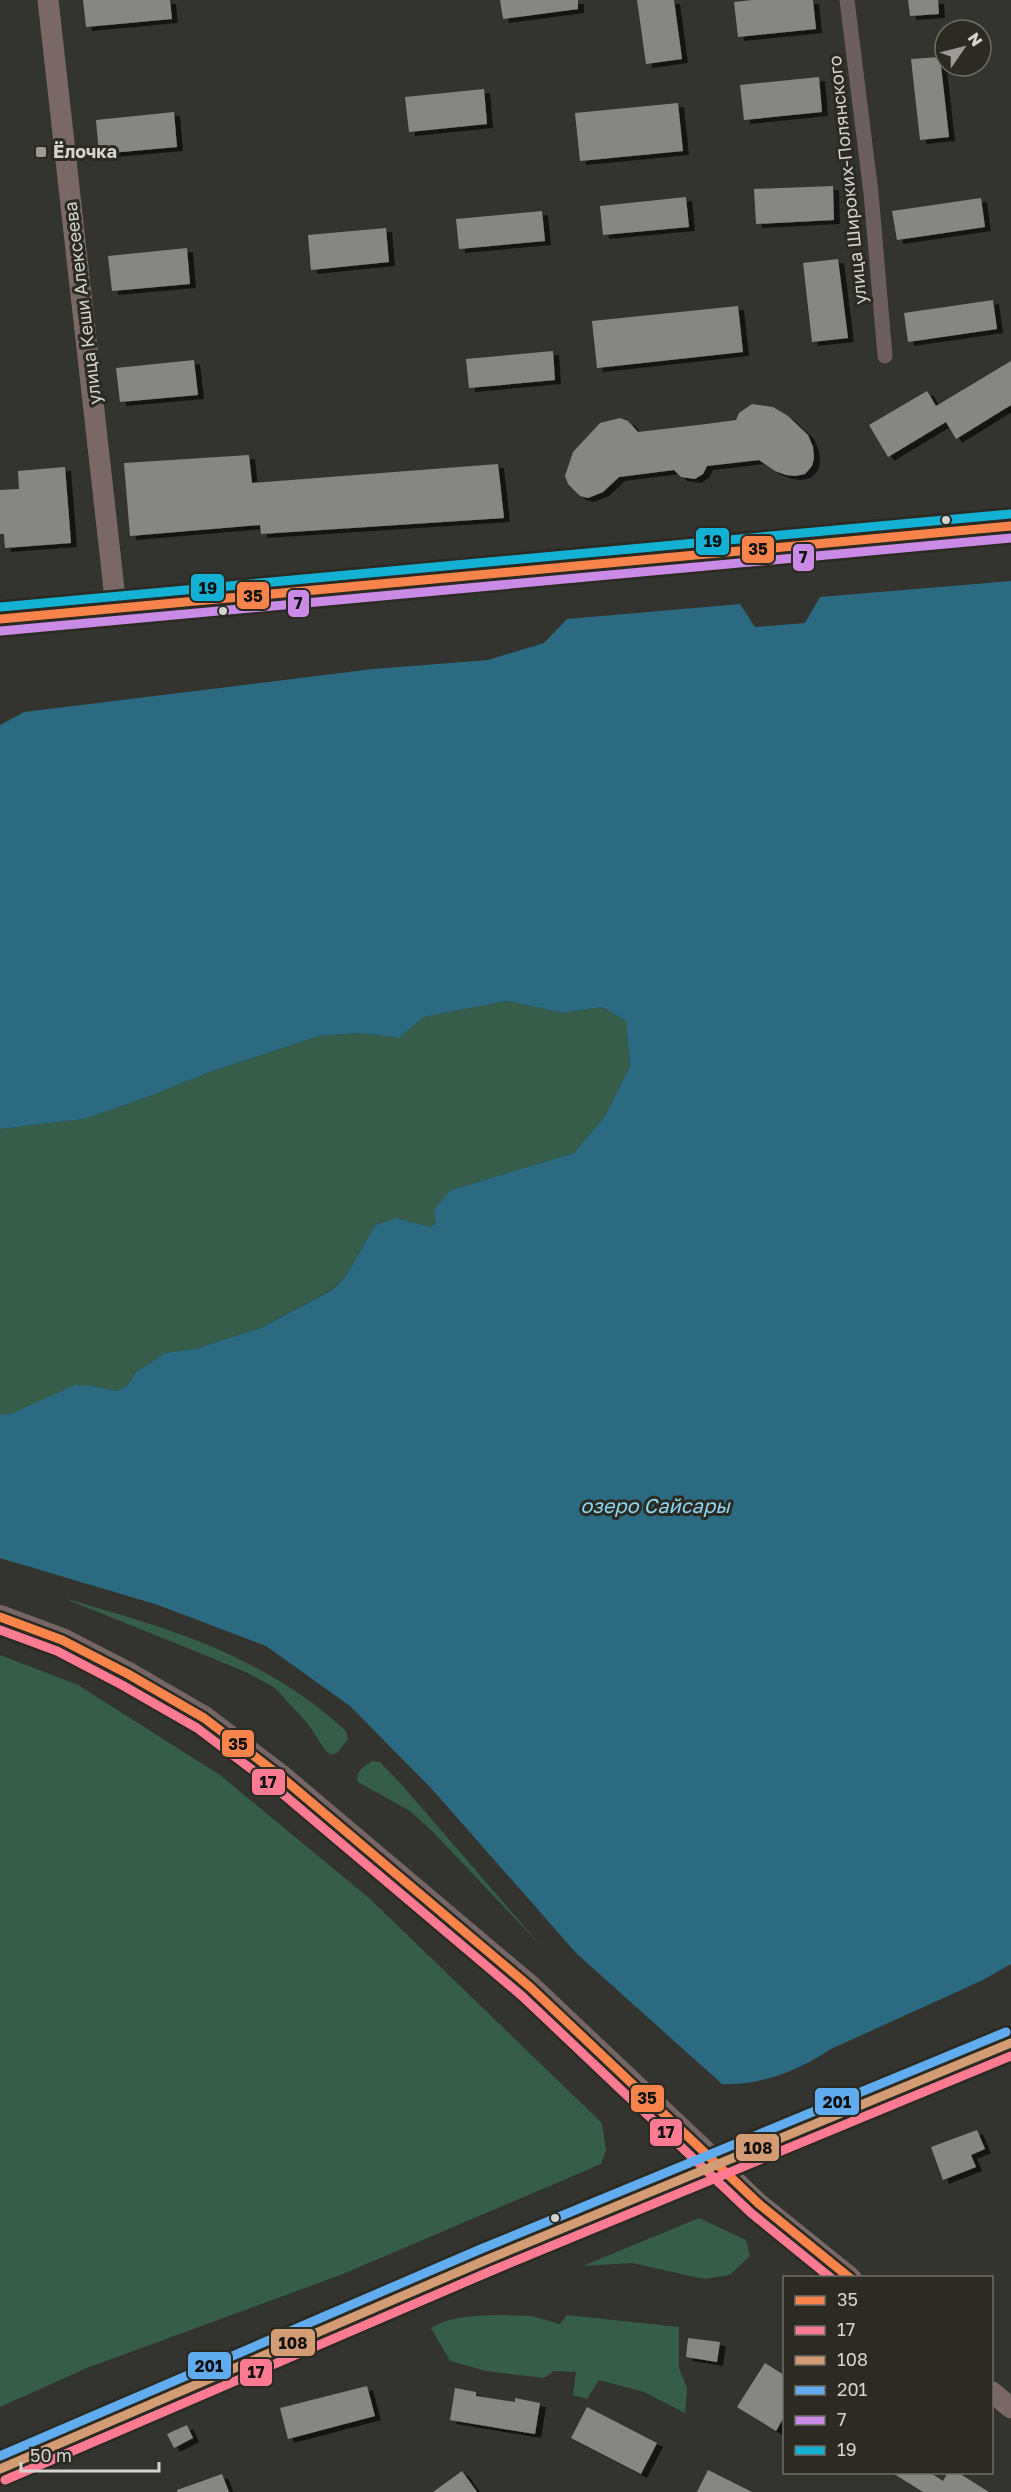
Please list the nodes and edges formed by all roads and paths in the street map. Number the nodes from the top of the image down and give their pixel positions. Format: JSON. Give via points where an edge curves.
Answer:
{"nodes":[{"id":1,"x":48,"y":0,"type":"edge"},
{"id":2,"x":847,"y":0,"type":"edge"},
{"id":3,"x":885,"y":356,"type":"dead end"},
{"id":4,"x":1011,"y":526,"type":"edge"},
{"id":5,"x":116,"y":607,"type":"junction"},
{"id":6,"x":0,"y":619,"type":"edge"},
{"id":7,"x":0,"y":1617,"type":"edge"},
{"id":8,"x":1011,"y":2043,"type":"edge"},
{"id":9,"x":717,"y":2164,"type":"junction"},
{"id":10,"x":850,"y":2276,"type":"edge"},
{"id":11,"x":993,"y":2393,"type":"edge"},
{"id":12,"x":1011,"y":2408,"type":"edge"},
{"id":13,"x":0,"y":2469,"type":"edge"}],
"edges":[{"from":1,"to":5,"type":"main road","name":"улица Кеши Алексеева"},
{"from":2,"to":3,"type":"street","name":"улица Широких-Полянского","via":[[871,193]]},
{"from":4,"to":5,"type":"main road"},
{"from":5,"to":6,"type":"main road"},
{"from":7,"to":9,"type":"main road","via":[[62,1640],[128,1674],[204,1718],[279,1775],[530,1987]]},
{"from":8,"to":9,"type":"main road"},
{"from":9,"to":10,"type":"main road","via":[[759,2204]]},
{"from":9,"to":13,"type":"main road"},
{"from":11,"to":12,"type":"main road"}]}
